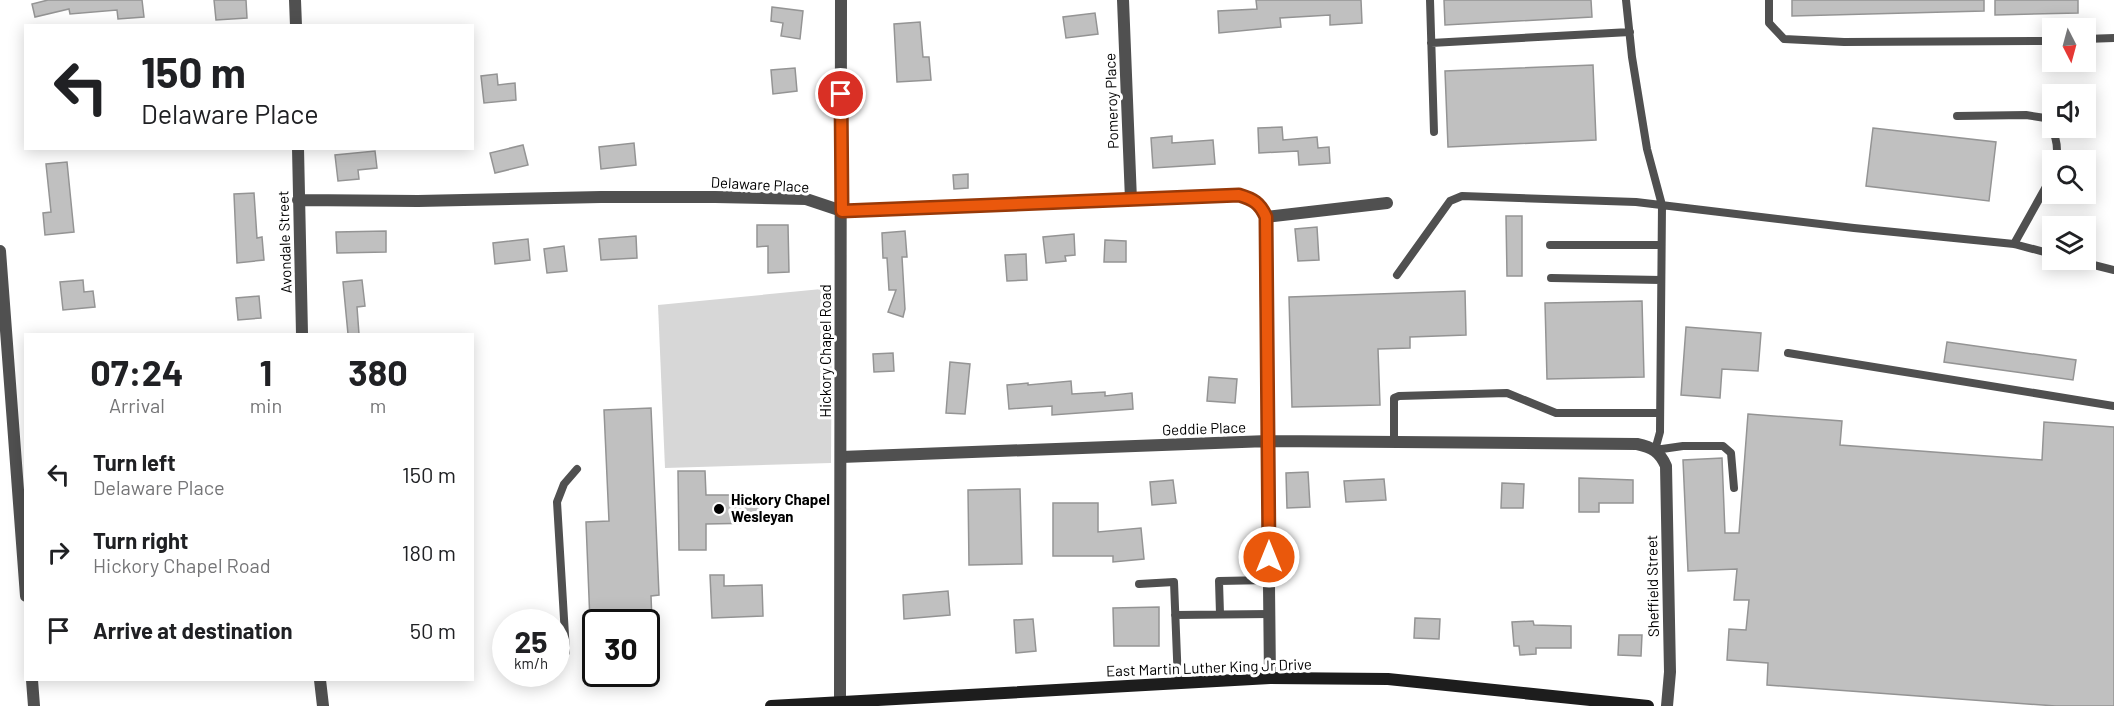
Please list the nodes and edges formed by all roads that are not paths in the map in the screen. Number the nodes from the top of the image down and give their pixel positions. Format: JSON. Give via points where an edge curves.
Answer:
{"nodes":[{"id":1,"x":295,"y":0,"type":"edge"},
{"id":2,"x":841,"y":0,"type":"edge"},
{"id":3,"x":1123,"y":0,"type":"edge"},
{"id":4,"x":1430,"y":0,"type":"edge"},
{"id":5,"x":1626,"y":0,"type":"edge"},
{"id":6,"x":1769,"y":0,"type":"edge"},
{"id":7,"x":296,"y":24,"type":"edge"},
{"id":8,"x":1630,"y":33,"type":"junction"},
{"id":9,"x":2114,"y":38,"type":"edge"},
{"id":10,"x":2096,"y":39,"type":"edge"},
{"id":11,"x":2042,"y":41,"type":"edge"},
{"id":12,"x":1431,"y":43,"type":"junction"},
{"id":13,"x":1957,"y":116,"type":"dead end"},
{"id":14,"x":1434,"y":132,"type":"dead end"},
{"id":15,"x":298,"y":150,"type":"edge"},
{"id":16,"x":2058,"y":150,"type":"edge"},
{"id":17,"x":2042,"y":194,"type":"edge"},
{"id":18,"x":298,"y":200,"type":"junction"},
{"id":19,"x":1131,"y":200,"type":"junction"},
{"id":20,"x":1387,"y":203,"type":"dead end"},
{"id":21,"x":1662,"y":205,"type":"junction"},
{"id":22,"x":842,"y":211,"type":"junction"},
{"id":23,"x":1266,"y":217,"type":"junction"},
{"id":24,"x":2014,"y":244,"type":"junction"},
{"id":25,"x":1550,"y":245,"type":"dead end"},
{"id":26,"x":1661,"y":245,"type":"junction"},
{"id":27,"x":0,"y":251,"type":"edge"},
{"id":28,"x":2042,"y":251,"type":"edge"},
{"id":29,"x":2096,"y":266,"type":"edge"},
{"id":30,"x":2114,"y":270,"type":"edge"},
{"id":31,"x":1397,"y":275,"type":"dead end"},
{"id":32,"x":1551,"y":278,"type":"dead end"},
{"id":33,"x":1661,"y":280,"type":"junction"},
{"id":34,"x":302,"y":333,"type":"edge"},
{"id":35,"x":1788,"y":353,"type":"dead end"},
{"id":36,"x":2114,"y":406,"type":"edge"},
{"id":37,"x":1660,"y":413,"type":"junction"},
{"id":38,"x":1268,"y":441,"type":"junction"},
{"id":39,"x":1394,"y":442,"type":"junction"},
{"id":40,"x":1655,"y":450,"type":"junction"},
{"id":41,"x":841,"y":458,"type":"junction"},
{"id":42,"x":577,"y":470,"type":"dead end"},
{"id":43,"x":1734,"y":488,"type":"dead end"},
{"id":44,"x":24,"y":569,"type":"edge"},
{"id":45,"x":1269,"y":580,"type":"junction"},
{"id":46,"x":1139,"y":584,"type":"dead end"},
{"id":47,"x":563,"y":609,"type":"edge"},
{"id":48,"x":1270,"y":614,"type":"junction"},
{"id":49,"x":1175,"y":615,"type":"junction"},
{"id":50,"x":1220,"y":615,"type":"junction"},
{"id":51,"x":1270,"y":678,"type":"junction"},
{"id":52,"x":32,"y":681,"type":"edge"},
{"id":53,"x":320,"y":681,"type":"edge"},
{"id":54,"x":1178,"y":683,"type":"junction"},
{"id":55,"x":840,"y":704,"type":"edge"},
{"id":56,"x":34,"y":706,"type":"edge"},
{"id":57,"x":322,"y":706,"type":"edge"},
{"id":58,"x":771,"y":706,"type":"edge"},
{"id":59,"x":1648,"y":706,"type":"edge"},
{"id":60,"x":1667,"y":706,"type":"edge"}],
"edges":[{"from":1,"to":7,"type":"street"},
{"from":2,"to":22,"type":"street","name":"Hickory Chapel Road"},
{"from":3,"to":19,"type":"street","name":"Pomeroy Place"},
{"from":4,"to":12,"type":"lane"},
{"from":5,"to":8,"type":"lane"},
{"from":6,"to":11,"type":"lane","via":[[1769,23],[1784,39]]},
{"from":8,"to":12,"type":"lane"},
{"from":8,"to":21,"type":"lane","via":[[1647,148]]},
{"from":9,"to":10,"type":"lane"},
{"from":12,"to":14,"type":"lane"},
{"from":13,"to":16,"type":"lane","via":[[2045,118],[2055,132]]},
{"from":15,"to":18,"type":"street","name":"Avondale Street"},
{"from":17,"to":24,"type":"lane"},
{"from":18,"to":22,"type":"street","name":"Delaware Place","via":[[737,197],[806,199]]},
{"from":18,"to":34,"type":"street","name":"Avondale Street"},
{"from":19,"to":22,"type":"street","name":"Delaware Place"},
{"from":19,"to":23,"type":"street","name":"Delaware Place","via":[[1239,195],[1254,199]]},
{"from":20,"to":23,"type":"street"},
{"from":21,"to":24,"type":"lane"},
{"from":21,"to":26,"type":"lane"},
{"from":21,"to":31,"type":"lane","via":[[1462,196],[1450,201]]},
{"from":22,"to":41,"type":"street","name":"Hickory Chapel Road"},
{"from":23,"to":38,"type":"street"},
{"from":24,"to":28,"type":"lane"},
{"from":25,"to":26,"type":"lane"},
{"from":26,"to":33,"type":"lane"},
{"from":27,"to":44,"type":"street"},
{"from":29,"to":30,"type":"lane"},
{"from":32,"to":33,"type":"lane"},
{"from":33,"to":37,"type":"lane"},
{"from":35,"to":36,"type":"lane"},
{"from":37,"to":39,"type":"lane","via":[[1556,413],[1507,393],[1399,396],[1394,399]]},
{"from":37,"to":40,"type":"lane"},
{"from":38,"to":39,"type":"street","name":"Geddie Place"},
{"from":38,"to":41,"type":"street","name":"Geddie Place"},
{"from":38,"to":45,"type":"street"},
{"from":39,"to":40,"type":"street","name":"Geddie Place","via":[[1637,444]]},
{"from":40,"to":43,"type":"lane","via":[[1723,446],[1731,453]]},
{"from":40,"to":60,"type":"street","name":"Sheffield Street","via":[[1666,466],[1670,672]]},
{"from":41,"to":55,"type":"street","name":"Hickory Chapel Road"},
{"from":42,"to":47,"type":"lane","via":[[564,484],[557,502]]},
{"from":45,"to":48,"type":"street"},
{"from":45,"to":50,"type":"lane","via":[[1219,581]]},
{"from":46,"to":49,"type":"lane","via":[[1174,582]]},
{"from":48,"to":50,"type":"lane"},
{"from":48,"to":51,"type":"street"},
{"from":49,"to":50,"type":"lane"},
{"from":49,"to":54,"type":"lane"},
{"from":51,"to":54,"type":"main road","name":"East Martin Luther King Jr Drive"},
{"from":51,"to":59,"type":"main road","name":"East Martin Luther King Jr Drive","via":[[1388,679]]},
{"from":52,"to":56,"type":"street"},
{"from":53,"to":57,"type":"street"},
{"from":54,"to":55,"type":"main road","name":"East Martin Luther King Jr Drive"},
{"from":55,"to":58,"type":"main road","name":"East Martin Luther King Jr Drive"}]}
